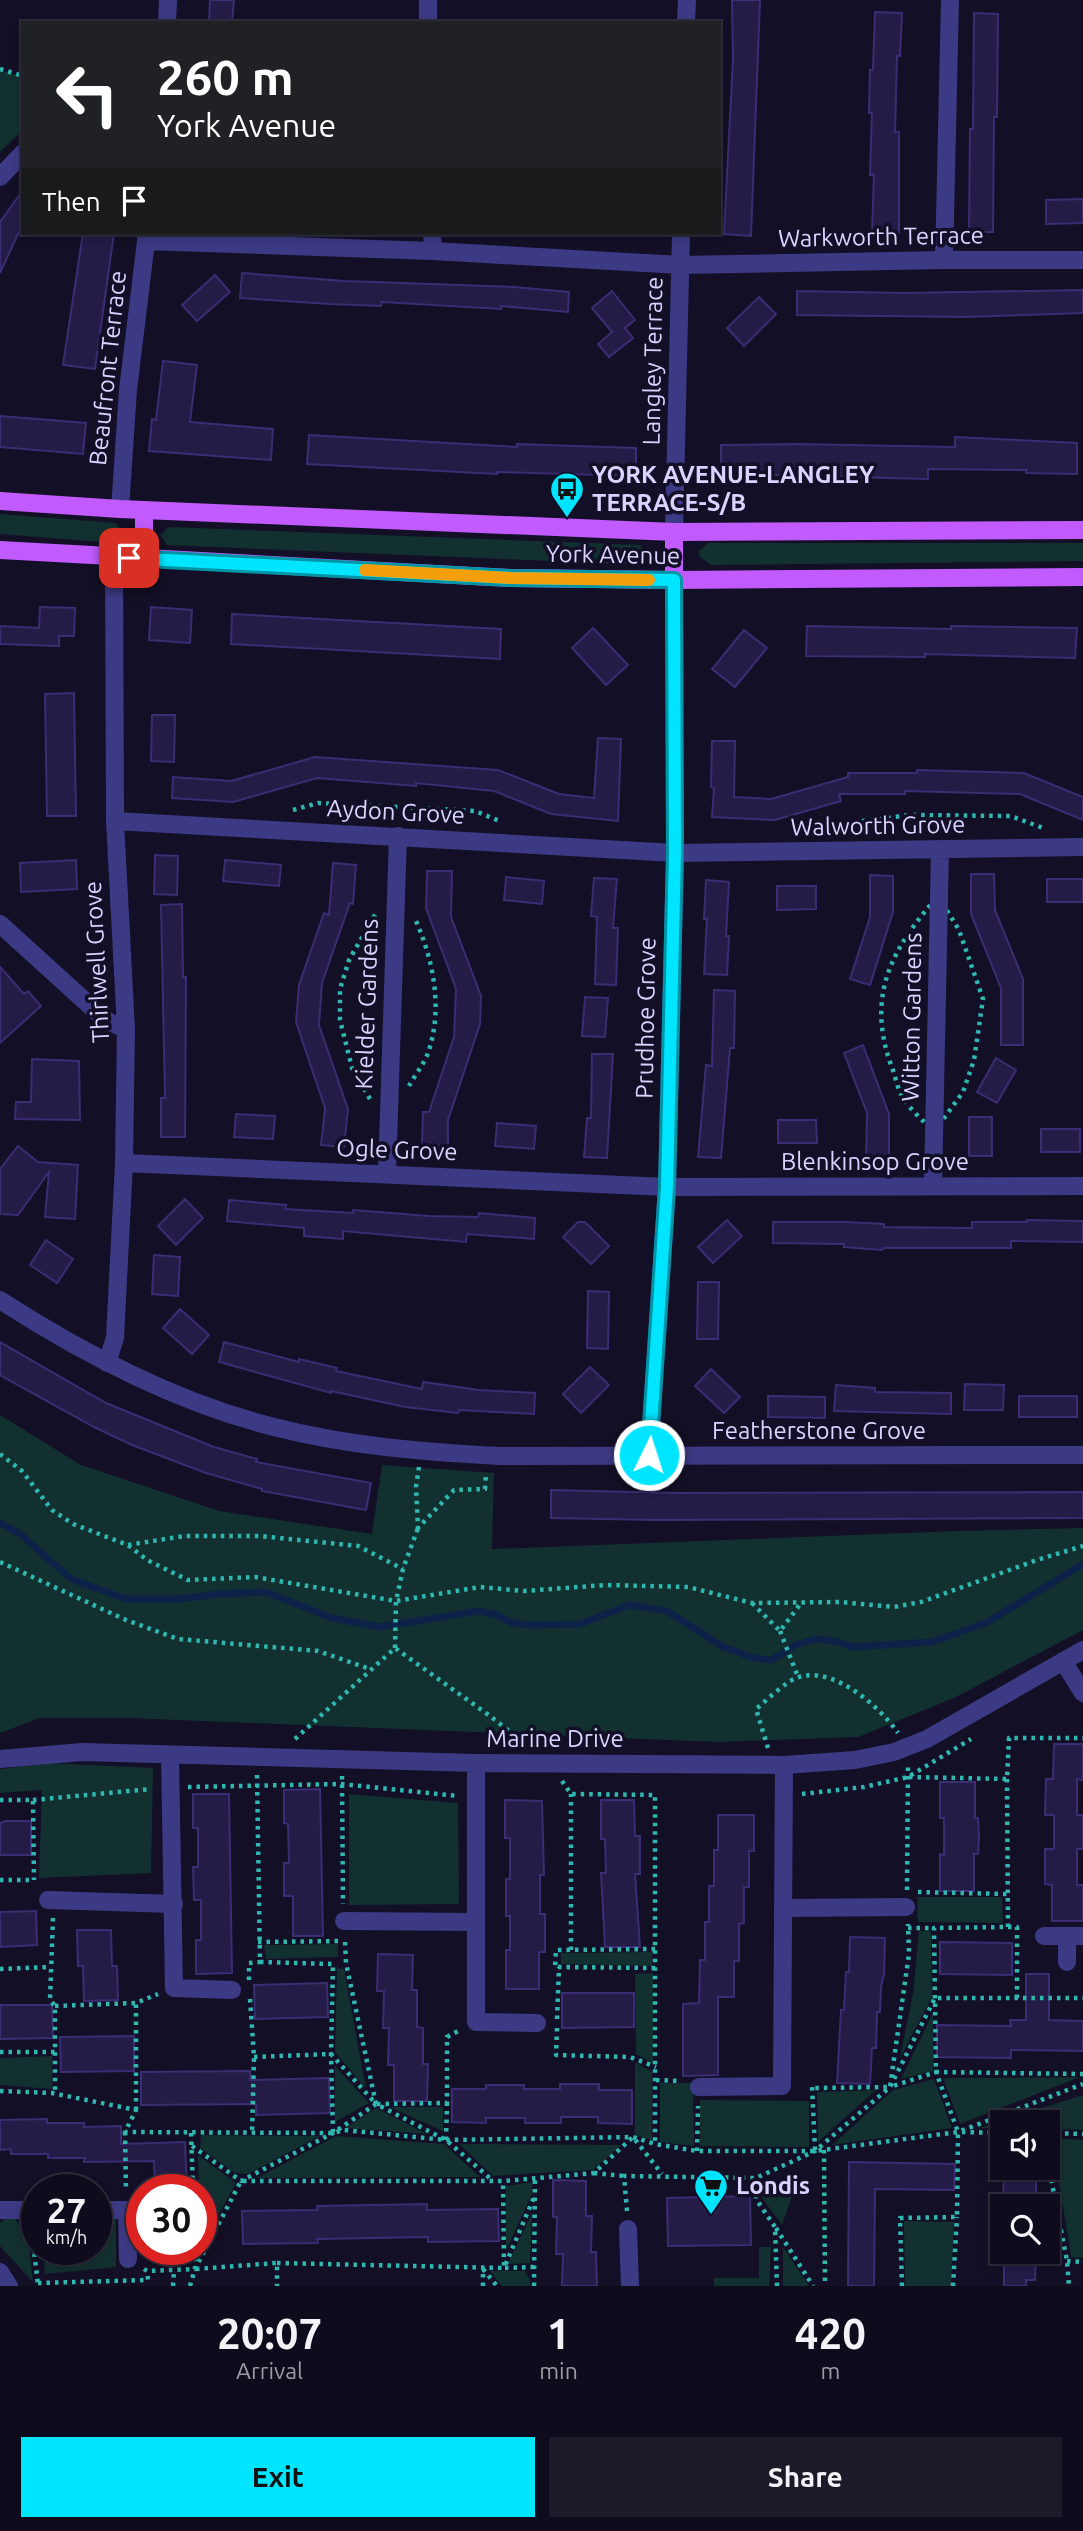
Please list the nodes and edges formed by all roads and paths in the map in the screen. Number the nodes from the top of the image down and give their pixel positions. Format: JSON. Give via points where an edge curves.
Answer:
{"nodes":[{"id":1,"x":168,"y":0,"type":"edge"},
{"id":2,"x":428,"y":0,"type":"edge"},
{"id":3,"x":687,"y":0,"type":"edge"},
{"id":4,"x":950,"y":0,"type":"edge"},
{"id":5,"x":167,"y":21,"type":"edge"},
{"id":6,"x":428,"y":21,"type":"edge"},
{"id":7,"x":686,"y":21,"type":"edge"},
{"id":8,"x":0,"y":69,"type":"edge"},
{"id":9,"x":21,"y":75,"type":"edge"},
{"id":10,"x":21,"y":155,"type":"edge"},
{"id":11,"x":0,"y":177,"type":"edge"},
{"id":12,"x":681,"y":235,"type":"edge"},
{"id":13,"x":147,"y":237,"type":"edge"},
{"id":14,"x":433,"y":242,"type":"edge"},
{"id":15,"x":944,"y":260,"type":"junction"},
{"id":16,"x":1083,"y":260,"type":"edge"},
{"id":17,"x":680,"y":265,"type":"junction"},
{"id":18,"x":0,"y":501,"type":"edge"},
{"id":19,"x":120,"y":509,"type":"junction"},
{"id":20,"x":144,"y":510,"type":"junction"},
{"id":21,"x":1083,"y":530,"type":"edge"},
{"id":22,"x":674,"y":532,"type":"junction"},
{"id":23,"x":0,"y":550,"type":"edge"},
{"id":24,"x":114,"y":558,"type":"junction"},
{"id":25,"x":144,"y":559,"type":"junction"},
{"id":26,"x":1083,"y":577,"type":"edge"},
{"id":27,"x":674,"y":580,"type":"junction"},
{"id":28,"x":115,"y":821,"type":"junction"},
{"id":29,"x":1047,"y":829,"type":"dead end"},
{"id":30,"x":398,"y":836,"type":"junction"},
{"id":31,"x":811,"y":836,"type":"dead end"},
{"id":32,"x":1083,"y":847,"type":"edge"},
{"id":33,"x":940,"y":849,"type":"junction"},
{"id":34,"x":675,"y":853,"type":"junction"},
{"id":35,"x":380,"y":906,"type":"dead end"},
{"id":36,"x":411,"y":910,"type":"dead end"},
{"id":37,"x":0,"y":924,"type":"edge"},
{"id":38,"x":126,"y":1029,"type":"junction"},
{"id":39,"x":404,"y":1095,"type":"dead end"},
{"id":40,"x":387,"y":1126,"type":"junction"},
{"id":41,"x":124,"y":1163,"type":"junction"},
{"id":42,"x":387,"y":1174,"type":"junction"},
{"id":43,"x":933,"y":1186,"type":"junction"},
{"id":44,"x":1083,"y":1186,"type":"edge"},
{"id":45,"x":667,"y":1187,"type":"junction"},
{"id":46,"x":0,"y":1300,"type":"edge"},
{"id":47,"x":107,"y":1363,"type":"junction"},
{"id":48,"x":420,"y":1452,"type":"junction"},
{"id":49,"x":0,"y":1454,"type":"edge"},
{"id":50,"x":649,"y":1455,"type":"junction"},
{"id":51,"x":1083,"y":1455,"type":"edge"},
{"id":52,"x":487,"y":1456,"type":"junction"},
{"id":53,"x":418,"y":1528,"type":"junction"},
{"id":54,"x":128,"y":1545,"type":"junction"},
{"id":55,"x":1083,"y":1546,"type":"edge"},
{"id":56,"x":0,"y":1562,"type":"edge"},
{"id":57,"x":403,"y":1569,"type":"junction"},
{"id":58,"x":396,"y":1601,"type":"junction"},
{"id":59,"x":802,"y":1602,"type":"junction"},
{"id":60,"x":752,"y":1603,"type":"junction"},
{"id":61,"x":780,"y":1631,"type":"junction"},
{"id":62,"x":395,"y":1648,"type":"junction"},
{"id":63,"x":1083,"y":1650,"type":"edge"},
{"id":64,"x":1063,"y":1661,"type":"junction"},
{"id":65,"x":370,"y":1669,"type":"junction"},
{"id":66,"x":798,"y":1676,"type":"junction"},
{"id":67,"x":1083,"y":1693,"type":"edge"},
{"id":68,"x":1083,"y":1738,"type":"edge"},
{"id":69,"x":908,"y":1746,"type":"junction"},
{"id":70,"x":170,"y":1756,"type":"junction"},
{"id":71,"x":265,"y":1758,"type":"junction"},
{"id":72,"x":0,"y":1759,"type":"edge"},
{"id":73,"x":342,"y":1760,"type":"junction"},
{"id":74,"x":476,"y":1763,"type":"junction"},
{"id":75,"x":550,"y":1764,"type":"junction"},
{"id":76,"x":779,"y":1765,"type":"junction"},
{"id":77,"x":908,"y":1777,"type":"junction"},
{"id":78,"x":1007,"y":1779,"type":"junction"},
{"id":79,"x":341,"y":1784,"type":"junction"},
{"id":80,"x":571,"y":1794,"type":"junction"},
{"id":81,"x":476,"y":1798,"type":"junction"},
{"id":82,"x":0,"y":1800,"type":"edge"},
{"id":83,"x":0,"y":1880,"type":"edge"},
{"id":84,"x":34,"y":1880,"type":"junction"},
{"id":85,"x":1008,"y":1894,"type":"junction"},
{"id":86,"x":51,"y":1900,"type":"junction"},
{"id":87,"x":907,"y":1900,"type":"junction"},
{"id":88,"x":174,"y":1904,"type":"junction"},
{"id":89,"x":783,"y":1908,"type":"junction"},
{"id":90,"x":344,"y":1922,"type":"junction"},
{"id":91,"x":476,"y":1922,"type":"junction"},
{"id":92,"x":1008,"y":1927,"type":"junction"},
{"id":93,"x":908,"y":1928,"type":"junction"},
{"id":94,"x":934,"y":1928,"type":"junction"},
{"id":95,"x":1044,"y":1936,"type":"dead end"},
{"id":96,"x":1075,"y":1936,"type":"edge"},
{"id":97,"x":343,"y":1941,"type":"junction"},
{"id":98,"x":258,"y":1942,"type":"junction"},
{"id":99,"x":656,"y":1949,"type":"junction"},
{"id":100,"x":571,"y":1950,"type":"junction"},
{"id":101,"x":260,"y":1962,"type":"junction"},
{"id":102,"x":1067,"y":1962,"type":"dead end"},
{"id":103,"x":346,"y":1963,"type":"junction"},
{"id":104,"x":333,"y":1964,"type":"junction"},
{"id":105,"x":559,"y":1967,"type":"junction"},
{"id":106,"x":51,"y":1968,"type":"junction"},
{"id":107,"x":655,"y":1968,"type":"junction"},
{"id":108,"x":0,"y":1969,"type":"edge"},
{"id":109,"x":174,"y":1988,"type":"junction"},
{"id":110,"x":232,"y":1990,"type":"dead end"},
{"id":111,"x":935,"y":1998,"type":"junction"},
{"id":112,"x":1017,"y":1998,"type":"junction"},
{"id":113,"x":1083,"y":1998,"type":"edge"},
{"id":114,"x":136,"y":2003,"type":"junction"},
{"id":115,"x":55,"y":2006,"type":"junction"},
{"id":116,"x":476,"y":2022,"type":"junction"},
{"id":117,"x":537,"y":2023,"type":"dead end"},
{"id":118,"x":0,"y":2052,"type":"edge"},
{"id":119,"x":55,"y":2052,"type":"junction"},
{"id":120,"x":331,"y":2054,"type":"junction"},
{"id":121,"x":254,"y":2057,"type":"junction"},
{"id":122,"x":656,"y":2067,"type":"junction"},
{"id":123,"x":936,"y":2073,"type":"junction"},
{"id":124,"x":1083,"y":2074,"type":"edge"},
{"id":125,"x":1083,"y":2084,"type":"edge"},
{"id":126,"x":699,"y":2087,"type":"dead end"},
{"id":127,"x":890,"y":2087,"type":"junction"},
{"id":128,"x":0,"y":2091,"type":"edge"},
{"id":129,"x":55,"y":2094,"type":"junction"},
{"id":130,"x":447,"y":2103,"type":"junction"},
{"id":131,"x":376,"y":2104,"type":"junction"},
{"id":132,"x":136,"y":2110,"type":"junction"},
{"id":133,"x":125,"y":2132,"type":"junction"},
{"id":134,"x":958,"y":2132,"type":"junction"},
{"id":135,"x":191,"y":2133,"type":"junction"},
{"id":136,"x":333,"y":2133,"type":"junction"},
{"id":137,"x":990,"y":2133,"type":"edge"},
{"id":138,"x":1060,"y":2133,"type":"edge"},
{"id":139,"x":252,"y":2134,"type":"junction"},
{"id":140,"x":1083,"y":2134,"type":"edge"},
{"id":141,"x":633,"y":2137,"type":"junction"},
{"id":142,"x":446,"y":2140,"type":"junction"},
{"id":143,"x":655,"y":2144,"type":"junction"},
{"id":144,"x":192,"y":2146,"type":"junction"},
{"id":145,"x":824,"y":2150,"type":"junction"},
{"id":146,"x":815,"y":2151,"type":"junction"},
{"id":147,"x":594,"y":2173,"type":"junction"},
{"id":148,"x":126,"y":2174,"type":"edge"},
{"id":149,"x":193,"y":2174,"type":"edge"},
{"id":150,"x":663,"y":2175,"type":"junction"},
{"id":151,"x":624,"y":2176,"type":"junction"},
{"id":152,"x":535,"y":2177,"type":"junction"},
{"id":153,"x":756,"y":2178,"type":"junction"},
{"id":154,"x":492,"y":2180,"type":"junction"},
{"id":155,"x":1051,"y":2180,"type":"edge"},
{"id":156,"x":241,"y":2181,"type":"junction"},
{"id":157,"x":503,"y":2181,"type":"junction"},
{"id":158,"x":535,"y":2194,"type":"junction"},
{"id":159,"x":0,"y":2210,"type":"edge"},
{"id":160,"x":21,"y":2210,"type":"edge"},
{"id":161,"x":957,"y":2217,"type":"junction"},
{"id":162,"x":775,"y":2227,"type":"junction"},
{"id":163,"x":628,"y":2229,"type":"joint"},
{"id":164,"x":1067,"y":2261,"type":"junction"},
{"id":165,"x":1083,"y":2262,"type":"edge"},
{"id":166,"x":277,"y":2263,"type":"junction"},
{"id":167,"x":36,"y":2265,"type":"edge"},
{"id":168,"x":138,"y":2265,"type":"edge"},
{"id":169,"x":195,"y":2265,"type":"edge"},
{"id":170,"x":534,"y":2267,"type":"junction"},
{"id":171,"x":504,"y":2268,"type":"junction"},
{"id":172,"x":195,"y":2269,"type":"junction"},
{"id":173,"x":483,"y":2269,"type":"junction"},
{"id":174,"x":174,"y":2270,"type":"junction"},
{"id":175,"x":147,"y":2271,"type":"junction"},
{"id":176,"x":0,"y":2272,"type":"edge"},
{"id":177,"x":38,"y":2285,"type":"edge"},
{"id":178,"x":9,"y":2286,"type":"edge"},
{"id":179,"x":173,"y":2286,"type":"edge"},
{"id":180,"x":190,"y":2286,"type":"edge"},
{"id":181,"x":277,"y":2286,"type":"edge"},
{"id":182,"x":482,"y":2286,"type":"edge"},
{"id":183,"x":497,"y":2286,"type":"edge"},
{"id":184,"x":534,"y":2286,"type":"edge"},
{"id":185,"x":630,"y":2286,"type":"edge"},
{"id":186,"x":777,"y":2286,"type":"edge"},
{"id":187,"x":813,"y":2286,"type":"edge"},
{"id":188,"x":825,"y":2286,"type":"edge"},
{"id":189,"x":902,"y":2286,"type":"edge"},
{"id":190,"x":953,"y":2286,"type":"edge"},
{"id":191,"x":1069,"y":2286,"type":"edge"}],
"edges":[{"from":1,"to":5,"type":"street"},
{"from":2,"to":6,"type":"street"},
{"from":3,"to":7,"type":"street"},
{"from":4,"to":15,"type":"street"},
{"from":8,"to":9,"type":"path"},
{"from":10,"to":11,"type":"street"},
{"from":12,"to":17,"type":"street","name":"Langley Terrace"},
{"from":13,"to":14,"type":"street","name":"Warkworth Terrace"},
{"from":13,"to":19,"type":"street","name":"Beaufront Terrace","via":[[128,390]]},
{"from":14,"to":17,"type":"street","name":"Warkworth Terrace"},
{"from":15,"to":16,"type":"street","name":"Warkworth Terrace"},
{"from":15,"to":17,"type":"street","name":"Warkworth Terrace"},
{"from":17,"to":22,"type":"street","name":"Langley Terrace"},
{"from":18,"to":19,"type":"main road","name":"York Avenue"},
{"from":19,"to":20,"type":"main road","name":"York Avenue"},
{"from":20,"to":22,"type":"main road","name":"York Avenue"},
{"from":20,"to":25,"type":"main road"},
{"from":21,"to":22,"type":"main road","name":"York Avenue"},
{"from":22,"to":27,"type":"main road"},
{"from":23,"to":24,"type":"main road","name":"York Avenue"},
{"from":24,"to":25,"type":"main road","name":"York Avenue"},
{"from":24,"to":28,"type":"street","name":"Thirlwell Grove"},
{"from":25,"to":27,"type":"main road","name":"York Avenue","via":[[511,578]]},
{"from":26,"to":27,"type":"main road","name":"York Avenue"},
{"from":27,"to":34,"type":"street","name":"Prudhoe Grove"},
{"from":28,"to":30,"type":"street","name":"Aydon Grove"},
{"from":28,"to":38,"type":"street","name":"Thirlwell Grove"},
{"from":29,"to":31,"type":"path","via":[[1011,816],[910,815],[831,825]]},
{"from":30,"to":34,"type":"street","name":"Aydon Grove"},
{"from":30,"to":40,"type":"street","name":"Kielder Gardens"},
{"from":32,"to":33,"type":"street","name":"Walworth Grove"},
{"from":33,"to":34,"type":"street","name":"Walworth Grove"},
{"from":33,"to":43,"type":"street","name":"Witton Gardens"},
{"from":34,"to":45,"type":"street","name":"Prudhoe Grove"},
{"from":35,"to":40,"type":"path","via":[[349,960],[340,989],[340,1020],[352,1068]]},
{"from":36,"to":39,"type":"path","via":[[433,980],[437,1013],[428,1054]]},
{"from":37,"to":38,"type":"street","via":[[98,1013]]},
{"from":38,"to":41,"type":"street","name":"Thirlwell Grove"},
{"from":40,"to":42,"type":"street","name":"Kielder Gardens"},
{"from":41,"to":42,"type":"street","name":"Ogle Grove"},
{"from":41,"to":47,"type":"street","name":"Thirlwell Grove","via":[[115,1338]]},
{"from":42,"to":45,"type":"street","name":"Ogle Grove"},
{"from":43,"to":44,"type":"street","name":"Blenkinsop Grove"},
{"from":43,"to":45,"type":"street","name":"Blenkinsop Grove"},
{"from":45,"to":50,"type":"street","name":"Prudhoe Grove"},
{"from":46,"to":47,"type":"street","name":"Featherstone Grove"},
{"from":47,"to":48,"type":"street","name":"Featherstone Grove","via":[[215,1409],[273,1427]]},
{"from":48,"to":52,"type":"street","name":"Featherstone Grove"},
{"from":48,"to":53,"type":"path"},
{"from":49,"to":54,"type":"path","via":[[22,1471],[52,1510],[73,1524]]},
{"from":50,"to":51,"type":"street","name":"Featherstone Grove"},
{"from":50,"to":52,"type":"street","name":"Featherstone Grove"},
{"from":52,"to":53,"type":"path","via":[[485,1489],[454,1490]]},
{"from":53,"to":57,"type":"path"},
{"from":54,"to":57,"type":"path","via":[[184,1536],[260,1536],[359,1546]]},
{"from":54,"to":58,"type":"path","via":[[188,1580],[255,1577]]},
{"from":55,"to":59,"type":"path","via":[[921,1602],[894,1607]]},
{"from":56,"to":65,"type":"path","via":[[178,1639],[318,1651]]},
{"from":57,"to":58,"type":"path"},
{"from":58,"to":60,"type":"path","via":[[480,1587],[524,1591],[606,1584],[688,1587]]},
{"from":58,"to":62,"type":"path"},
{"from":59,"to":60,"type":"path"},
{"from":59,"to":61,"type":"path"},
{"from":60,"to":61,"type":"path"},
{"from":61,"to":66,"type":"path"},
{"from":62,"to":65,"type":"path"},
{"from":62,"to":75,"type":"path"},
{"from":63,"to":64,"type":"street","name":"Marine Drive"},
{"from":64,"to":67,"type":"street"},
{"from":64,"to":69,"type":"street","name":"Marine Drive","via":[[962,1721]]},
{"from":65,"to":71,"type":"path"},
{"from":66,"to":69,"type":"path","via":[[838,1680],[884,1713]]},
{"from":66,"to":76,"type":"path","via":[[755,1709]]},
{"from":68,"to":78,"type":"path","via":[[1009,1738]]},
{"from":69,"to":76,"type":"street","name":"Marine Drive","via":[[855,1760]]},
{"from":69,"to":77,"type":"path"},
{"from":70,"to":71,"type":"street","name":"Marine Drive"},
{"from":70,"to":72,"type":"street","name":"Marine Drive","via":[[82,1752]]},
{"from":70,"to":88,"type":"street"},
{"from":71,"to":73,"type":"street","name":"Marine Drive"},
{"from":71,"to":98,"type":"path"},
{"from":73,"to":74,"type":"street","name":"Marine Drive"},
{"from":73,"to":79,"type":"path"},
{"from":74,"to":75,"type":"street","name":"Marine Drive"},
{"from":74,"to":81,"type":"street"},
{"from":75,"to":76,"type":"street","name":"Marine Drive"},
{"from":75,"to":80,"type":"path"},
{"from":76,"to":89,"type":"street"},
{"from":77,"to":78,"type":"path"},
{"from":77,"to":87,"type":"path"},
{"from":78,"to":85,"type":"path"},
{"from":79,"to":81,"type":"path"},
{"from":79,"to":90,"type":"path"},
{"from":80,"to":99,"type":"path","via":[[655,1795]]},
{"from":80,"to":100,"type":"path"},
{"from":81,"to":91,"type":"street"},
{"from":82,"to":84,"type":"path","via":[[33,1800]]},
{"from":83,"to":84,"type":"path"},
{"from":84,"to":86,"type":"path","via":[[34,1901]]},
{"from":85,"to":87,"type":"path"},
{"from":85,"to":92,"type":"path"},
{"from":86,"to":88,"type":"street"},
{"from":86,"to":106,"type":"path"},
{"from":87,"to":89,"type":"street"},
{"from":87,"to":93,"type":"path"},
{"from":88,"to":109,"type":"street"},
{"from":89,"to":126,"type":"street","via":[[782,2086]]},
{"from":90,"to":91,"type":"street"},
{"from":90,"to":97,"type":"path"},
{"from":91,"to":116,"type":"street"},
{"from":92,"to":94,"type":"path"},
{"from":92,"to":112,"type":"path","via":[[1017,1927]]},
{"from":93,"to":94,"type":"path"},
{"from":93,"to":127,"type":"path","via":[[909,1954]]},
{"from":94,"to":111,"type":"path"},
{"from":95,"to":96,"type":"street"},
{"from":96,"to":102,"type":"street"},
{"from":97,"to":98,"type":"path"},
{"from":97,"to":103,"type":"path"},
{"from":98,"to":101,"type":"path"},
{"from":99,"to":100,"type":"path"},
{"from":99,"to":107,"type":"path"},
{"from":100,"to":105,"type":"path","via":[[556,1950],[555,1967]]},
{"from":101,"to":104,"type":"path"},
{"from":101,"to":121,"type":"path","via":[[249,1963]]},
{"from":103,"to":104,"type":"path"},
{"from":103,"to":131,"type":"path"},
{"from":104,"to":120,"type":"path"},
{"from":105,"to":107,"type":"path"},
{"from":105,"to":122,"type":"path","via":[[556,2055],[630,2057]]},
{"from":106,"to":108,"type":"path"},
{"from":106,"to":115,"type":"path","via":[[50,2000]]},
{"from":107,"to":122,"type":"path"},
{"from":109,"to":110,"type":"street"},
{"from":109,"to":114,"type":"path"},
{"from":111,"to":112,"type":"path"},
{"from":111,"to":123,"type":"path"},
{"from":111,"to":127,"type":"path"},
{"from":112,"to":113,"type":"path"},
{"from":114,"to":115,"type":"path"},
{"from":114,"to":132,"type":"path"},
{"from":115,"to":119,"type":"path"},
{"from":116,"to":117,"type":"street"},
{"from":116,"to":130,"type":"path","via":[[447,2037]]},
{"from":118,"to":119,"type":"path"},
{"from":119,"to":129,"type":"path"},
{"from":120,"to":121,"type":"path"},
{"from":120,"to":131,"type":"path"},
{"from":120,"to":136,"type":"path"},
{"from":121,"to":139,"type":"path"},
{"from":122,"to":143,"type":"path"},
{"from":123,"to":124,"type":"path"},
{"from":123,"to":127,"type":"path"},
{"from":123,"to":134,"type":"path"},
{"from":125,"to":134,"type":"path"},
{"from":127,"to":146,"type":"path"},
{"from":127,"to":146,"type":"path","via":[[812,2086]]},
{"from":128,"to":129,"type":"path"},
{"from":129,"to":132,"type":"path"},
{"from":130,"to":131,"type":"path"},
{"from":130,"to":142,"type":"path"},
{"from":131,"to":136,"type":"path"},
{"from":131,"to":142,"type":"path"},
{"from":132,"to":133,"type":"path"},
{"from":133,"to":135,"type":"path"},
{"from":133,"to":148,"type":"path"},
{"from":134,"to":137,"type":"path"},
{"from":134,"to":145,"type":"path"},
{"from":134,"to":161,"type":"path"},
{"from":135,"to":139,"type":"path"},
{"from":135,"to":144,"type":"path"},
{"from":136,"to":139,"type":"path"},
{"from":136,"to":142,"type":"path","via":[[344,2130]]},
{"from":136,"to":156,"type":"path"},
{"from":138,"to":140,"type":"path"},
{"from":141,"to":142,"type":"path"},
{"from":141,"to":143,"type":"path"},
{"from":141,"to":147,"type":"path"},
{"from":141,"to":150,"type":"path"},
{"from":142,"to":154,"type":"path"},
{"from":143,"to":146,"type":"path","via":[[697,2151]]},
{"from":144,"to":149,"type":"path"},
{"from":144,"to":156,"type":"path"},
{"from":145,"to":146,"type":"path"},
{"from":145,"to":188,"type":"path"},
{"from":146,"to":153,"type":"path"},
{"from":147,"to":151,"type":"path"},
{"from":147,"to":152,"type":"path"},
{"from":150,"to":151,"type":"path"},
{"from":150,"to":153,"type":"path"},
{"from":151,"to":163,"type":"path"},
{"from":152,"to":157,"type":"path"},
{"from":152,"to":158,"type":"path"},
{"from":153,"to":162,"type":"path","via":[[756,2199]]},
{"from":154,"to":156,"type":"path"},
{"from":154,"to":157,"type":"path"},
{"from":155,"to":164,"type":"path"},
{"from":156,"to":172,"type":"path"},
{"from":157,"to":171,"type":"path"},
{"from":158,"to":170,"type":"path"},
{"from":158,"to":171,"type":"path"},
{"from":159,"to":160,"type":"street"},
{"from":161,"to":189,"type":"path","via":[[900,2218]]},
{"from":161,"to":190,"type":"path"},
{"from":162,"to":186,"type":"path"},
{"from":162,"to":187,"type":"path"},
{"from":163,"to":185,"type":"street"},
{"from":164,"to":165,"type":"path"},
{"from":164,"to":191,"type":"path"},
{"from":166,"to":172,"type":"path"},
{"from":166,"to":173,"type":"path"},
{"from":166,"to":181,"type":"path"},
{"from":167,"to":177,"type":"path"},
{"from":168,"to":175,"type":"path"},
{"from":169,"to":172,"type":"path"},
{"from":170,"to":171,"type":"path"},
{"from":170,"to":184,"type":"path"},
{"from":171,"to":173,"type":"path"},
{"from":172,"to":174,"type":"path"},
{"from":172,"to":180,"type":"path"},
{"from":173,"to":182,"type":"path"},
{"from":173,"to":183,"type":"path"},
{"from":174,"to":175,"type":"path"},
{"from":174,"to":179,"type":"path"},
{"from":175,"to":177,"type":"path","via":[[148,2280]]},
{"from":176,"to":178,"type":"street"}]}
